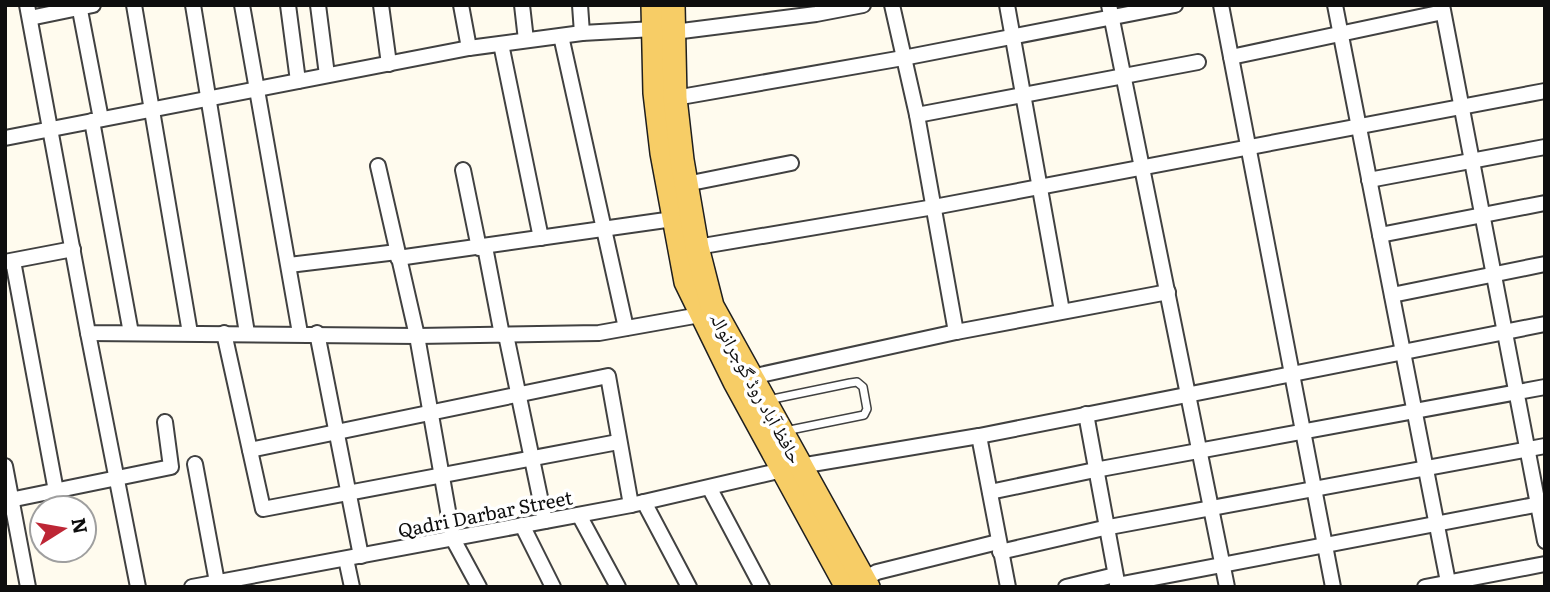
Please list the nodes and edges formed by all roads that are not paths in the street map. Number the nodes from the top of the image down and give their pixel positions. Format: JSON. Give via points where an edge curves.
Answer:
{"nodes":[{"id":1,"x":134,"y":5,"type":"edge"},
{"id":2,"x":193,"y":5,"type":"edge"},
{"id":3,"x":242,"y":5,"type":"edge"},
{"id":4,"x":288,"y":5,"type":"edge"},
{"id":5,"x":318,"y":5,"type":"edge"},
{"id":6,"x":381,"y":5,"type":"edge"},
{"id":7,"x":461,"y":5,"type":"edge"},
{"id":8,"x":522,"y":5,"type":"edge"},
{"id":9,"x":580,"y":5,"type":"edge"},
{"id":10,"x":653,"y":5,"type":"edge"},
{"id":11,"x":673,"y":5,"type":"edge"},
{"id":12,"x":863,"y":5,"type":"edge"},
{"id":13,"x":892,"y":5,"type":"edge"},
{"id":14,"x":1007,"y":5,"type":"edge"},
{"id":15,"x":1175,"y":5,"type":"edge"},
{"id":16,"x":1221,"y":5,"type":"edge"},
{"id":17,"x":1335,"y":5,"type":"edge"},
{"id":18,"x":84,"y":6,"type":"edge"},
{"id":19,"x":1443,"y":9,"type":"edge"},
{"id":20,"x":1110,"y":10,"type":"edge"},
{"id":21,"x":29,"y":12,"type":"edge"},
{"id":22,"x":664,"y":30,"type":"junction"},
{"id":23,"x":582,"y":33,"type":"junction"},
{"id":24,"x":1340,"y":33,"type":"junction"},
{"id":25,"x":1013,"y":35,"type":"junction"},
{"id":26,"x":561,"y":36,"type":"junction"},
{"id":27,"x":526,"y":40,"type":"junction"},
{"id":28,"x":501,"y":44,"type":"junction"},
{"id":29,"x":469,"y":48,"type":"junction"},
{"id":30,"x":1231,"y":57,"type":"junction"},
{"id":31,"x":903,"y":58,"type":"junction"},
{"id":32,"x":1198,"y":62,"type":"dead end"},
{"id":33,"x":389,"y":64,"type":"junction"},
{"id":34,"x":327,"y":75,"type":"junction"},
{"id":35,"x":1122,"y":76,"type":"junction"},
{"id":36,"x":298,"y":81,"type":"junction"},
{"id":37,"x":259,"y":89,"type":"junction"},
{"id":38,"x":1545,"y":91,"type":"edge"},
{"id":39,"x":1024,"y":95,"type":"junction"},
{"id":40,"x":209,"y":98,"type":"junction"},
{"id":41,"x":675,"y":98,"type":"junction"},
{"id":42,"x":1462,"y":108,"type":"junction"},
{"id":43,"x":151,"y":109,"type":"junction"},
{"id":44,"x":917,"y":116,"type":"junction"},
{"id":45,"x":97,"y":120,"type":"junction"},
{"id":46,"x":1359,"y":127,"type":"junction"},
{"id":47,"x":51,"y":128,"type":"junction"},
{"id":48,"x":5,"y":138,"type":"edge"},
{"id":49,"x":1545,"y":147,"type":"edge"},
{"id":50,"x":1249,"y":148,"type":"junction"},
{"id":51,"x":1472,"y":161,"type":"junction"},
{"id":52,"x":792,"y":163,"type":"dead end"},
{"id":53,"x":378,"y":166,"type":"dead end"},
{"id":54,"x":1142,"y":168,"type":"junction"},
{"id":55,"x":463,"y":170,"type":"dead end"},
{"id":56,"x":1369,"y":180,"type":"junction"},
{"id":57,"x":686,"y":184,"type":"junction"},
{"id":58,"x":1042,"y":187,"type":"junction"},
{"id":59,"x":1545,"y":203,"type":"edge"},
{"id":60,"x":934,"y":207,"type":"junction"},
{"id":61,"x":1482,"y":214,"type":"junction"},
{"id":62,"x":673,"y":219,"type":"junction"},
{"id":63,"x":604,"y":229,"type":"junction"},
{"id":64,"x":1380,"y":235,"type":"junction"},
{"id":65,"x":541,"y":238,"type":"junction"},
{"id":66,"x":482,"y":247,"type":"junction"},
{"id":67,"x":696,"y":247,"type":"junction"},
{"id":68,"x":73,"y":249,"type":"junction"},
{"id":69,"x":398,"y":255,"type":"junction"},
{"id":70,"x":9,"y":261,"type":"edge"},
{"id":71,"x":1545,"y":264,"type":"edge"},
{"id":72,"x":289,"y":265,"type":"junction"},
{"id":73,"x":1492,"y":275,"type":"junction"},
{"id":74,"x":1168,"y":292,"type":"junction"},
{"id":75,"x":1392,"y":295,"type":"junction"},
{"id":76,"x":1062,"y":311,"type":"junction"},
{"id":77,"x":700,"y":315,"type":"junction"},
{"id":78,"x":1545,"y":324,"type":"edge"},
{"id":79,"x":626,"y":328,"type":"junction"},
{"id":80,"x":957,"y":332,"type":"junction"},
{"id":81,"x":88,"y":333,"type":"junction"},
{"id":82,"x":131,"y":333,"type":"junction"},
{"id":83,"x":190,"y":333,"type":"junction"},
{"id":84,"x":224,"y":333,"type":"junction"},
{"id":85,"x":247,"y":333,"type":"junction"},
{"id":86,"x":300,"y":333,"type":"junction"},
{"id":87,"x":317,"y":333,"type":"junction"},
{"id":88,"x":1505,"y":333,"type":"junction"},
{"id":89,"x":417,"y":335,"type":"junction"},
{"id":90,"x":504,"y":335,"type":"junction"},
{"id":91,"x":1403,"y":353,"type":"junction"},
{"id":92,"x":1291,"y":374,"type":"junction"},
{"id":93,"x":751,"y":377,"type":"junction"},
{"id":94,"x":1545,"y":387,"type":"edge"},
{"id":95,"x":1516,"y":392,"type":"junction"},
{"id":96,"x":1187,"y":394,"type":"junction"},
{"id":97,"x":518,"y":396,"type":"junction"},
{"id":98,"x":764,"y":401,"type":"junction"},
{"id":99,"x":1415,"y":411,"type":"junction"},
{"id":100,"x":430,"y":414,"type":"junction"},
{"id":101,"x":1086,"y":414,"type":"junction"},
{"id":102,"x":165,"y":422,"type":"dead end"},
{"id":103,"x":781,"y":432,"type":"junction"},
{"id":104,"x":1303,"y":432,"type":"junction"},
{"id":105,"x":336,"y":433,"type":"junction"},
{"id":106,"x":979,"y":436,"type":"junction"},
{"id":107,"x":618,"y":442,"type":"junction"},
{"id":108,"x":1545,"y":446,"type":"edge"},
{"id":109,"x":1527,"y":449,"type":"junction"},
{"id":110,"x":250,"y":450,"type":"junction"},
{"id":111,"x":1199,"y":453,"type":"junction"},
{"id":112,"x":534,"y":458,"type":"junction"},
{"id":113,"x":195,"y":464,"type":"dead end"},
{"id":114,"x":5,"y":466,"type":"edge"},
{"id":115,"x":792,"y":468,"type":"junction"},
{"id":116,"x":1426,"y":468,"type":"junction"},
{"id":117,"x":1095,"y":470,"type":"junction"},
{"id":118,"x":442,"y":476,"type":"junction"},
{"id":119,"x":116,"y":479,"type":"junction"},
{"id":120,"x":710,"y":489,"type":"junction"},
{"id":121,"x":1314,"y":490,"type":"junction"},
{"id":122,"x":56,"y":491,"type":"junction"},
{"id":123,"x":990,"y":492,"type":"junction"},
{"id":124,"x":348,"y":494,"type":"junction"},
{"id":125,"x":8,"y":500,"type":"edge"},
{"id":126,"x":638,"y":504,"type":"junction"},
{"id":127,"x":1541,"y":504,"type":"edge"},
{"id":128,"x":1211,"y":509,"type":"junction"},
{"id":129,"x":579,"y":515,"type":"junction"},
{"id":130,"x":545,"y":521,"type":"junction"},
{"id":131,"x":1437,"y":524,"type":"junction"},
{"id":132,"x":522,"y":525,"type":"junction"},
{"id":133,"x":1104,"y":528,"type":"junction"},
{"id":134,"x":453,"y":539,"type":"junction"},
{"id":135,"x":1545,"y":541,"type":"edge"},
{"id":136,"x":1325,"y":546,"type":"junction"},
{"id":137,"x":999,"y":547,"type":"junction"},
{"id":138,"x":361,"y":556,"type":"junction"},
{"id":139,"x":346,"y":559,"type":"junction"},
{"id":140,"x":1545,"y":564,"type":"edge"},
{"id":141,"x":1222,"y":565,"type":"junction"},
{"id":142,"x":217,"y":582,"type":"junction"},
{"id":143,"x":243,"y":582,"type":"edge"},
{"id":144,"x":1116,"y":582,"type":"edge"},
{"id":145,"x":860,"y":584,"type":"edge"},
{"id":146,"x":1448,"y":584,"type":"edge"},
{"id":147,"x":28,"y":587,"type":"edge"},
{"id":148,"x":138,"y":587,"type":"edge"},
{"id":149,"x":192,"y":587,"type":"edge"},
{"id":150,"x":352,"y":587,"type":"edge"},
{"id":151,"x":479,"y":587,"type":"edge"},
{"id":152,"x":553,"y":587,"type":"edge"},
{"id":153,"x":618,"y":587,"type":"edge"},
{"id":154,"x":689,"y":587,"type":"edge"},
{"id":155,"x":762,"y":587,"type":"edge"},
{"id":156,"x":1008,"y":587,"type":"edge"},
{"id":157,"x":1066,"y":587,"type":"edge"},
{"id":158,"x":1227,"y":587,"type":"edge"},
{"id":159,"x":1333,"y":587,"type":"edge"},
{"id":160,"x":1424,"y":587,"type":"edge"}],
"edges":[{"from":1,"to":43,"type":"street"},
{"from":2,"to":40,"type":"street"},
{"from":3,"to":37,"type":"street"},
{"from":4,"to":36,"type":"street"},
{"from":5,"to":34,"type":"street"},
{"from":6,"to":33,"type":"street"},
{"from":7,"to":29,"type":"street"},
{"from":8,"to":27,"type":"street"},
{"from":9,"to":23,"type":"street"},
{"from":10,"to":22,"type":"main road","name":"حافظ آباد روڈ گوجرانوالہ"},
{"from":11,"to":22,"type":"main road","name":"حافظ آباد روڈ گوجرانوالہ"},
{"from":12,"to":22,"type":"street","via":[[816,15]]},
{"from":13,"to":31,"type":"street"},
{"from":14,"to":25,"type":"street"},
{"from":15,"to":20,"type":"street"},
{"from":16,"to":30,"type":"street"},
{"from":17,"to":24,"type":"street"},
{"from":18,"to":21,"type":"street"},
{"from":18,"to":45,"type":"street"},
{"from":19,"to":24,"type":"street"},
{"from":19,"to":42,"type":"street"},
{"from":20,"to":25,"type":"street"},
{"from":20,"to":35,"type":"street"},
{"from":21,"to":47,"type":"street"},
{"from":22,"to":23,"type":"street"},
{"from":22,"to":41,"type":"main road","name":"حافظ آباد روڈ گوجرانوالہ"},
{"from":22,"to":62,"type":"main road","name":"حافظ آباد روڈ گوجرانوالہ","via":[[655,93]]},
{"from":23,"to":26,"type":"street"},
{"from":24,"to":30,"type":"street"},
{"from":24,"to":46,"type":"street"},
{"from":25,"to":31,"type":"street"},
{"from":25,"to":39,"type":"street"},
{"from":26,"to":27,"type":"street"},
{"from":26,"to":63,"type":"street"},
{"from":27,"to":28,"type":"street"},
{"from":28,"to":29,"type":"street"},
{"from":28,"to":65,"type":"street"},
{"from":29,"to":33,"type":"street"},
{"from":30,"to":50,"type":"street"},
{"from":31,"to":41,"type":"street"},
{"from":31,"to":44,"type":"street"},
{"from":32,"to":35,"type":"street"},
{"from":33,"to":34,"type":"street"},
{"from":34,"to":36,"type":"street"},
{"from":35,"to":39,"type":"street"},
{"from":35,"to":54,"type":"street"},
{"from":36,"to":37,"type":"street"},
{"from":37,"to":40,"type":"street"},
{"from":37,"to":72,"type":"street"},
{"from":38,"to":42,"type":"street"},
{"from":39,"to":44,"type":"street"},
{"from":39,"to":58,"type":"street"},
{"from":40,"to":43,"type":"street"},
{"from":40,"to":85,"type":"street"},
{"from":41,"to":57,"type":"main road","name":"حافظ آباد روڈ گوجرانوالہ"},
{"from":42,"to":46,"type":"street"},
{"from":42,"to":51,"type":"street"},
{"from":43,"to":45,"type":"street"},
{"from":43,"to":83,"type":"street"},
{"from":44,"to":60,"type":"street"},
{"from":45,"to":47,"type":"street"},
{"from":45,"to":82,"type":"street"},
{"from":46,"to":50,"type":"street"},
{"from":46,"to":56,"type":"street"},
{"from":47,"to":48,"type":"street"},
{"from":47,"to":68,"type":"street"},
{"from":49,"to":51,"type":"street"},
{"from":50,"to":54,"type":"street"},
{"from":50,"to":92,"type":"street"},
{"from":51,"to":56,"type":"street"},
{"from":51,"to":61,"type":"street"},
{"from":52,"to":57,"type":"street"},
{"from":53,"to":69,"type":"street"},
{"from":54,"to":58,"type":"street"},
{"from":54,"to":74,"type":"street"},
{"from":55,"to":66,"type":"street"},
{"from":56,"to":64,"type":"street"},
{"from":57,"to":67,"type":"main road","name":"حافظ آباد روڈ گوجرانوالہ"},
{"from":58,"to":60,"type":"street"},
{"from":58,"to":76,"type":"street"},
{"from":59,"to":61,"type":"street"},
{"from":60,"to":67,"type":"street"},
{"from":60,"to":80,"type":"street"},
{"from":61,"to":64,"type":"street"},
{"from":61,"to":73,"type":"street"},
{"from":62,"to":63,"type":"street"},
{"from":62,"to":77,"type":"main road","name":"حافظ آباد روڈ گوجرانوالہ","via":[[686,282]]},
{"from":63,"to":65,"type":"street"},
{"from":63,"to":79,"type":"street"},
{"from":64,"to":75,"type":"street"},
{"from":65,"to":66,"type":"street"},
{"from":66,"to":69,"type":"street"},
{"from":66,"to":90,"type":"street"},
{"from":67,"to":93,"type":"main road","name":"حافظ آباد روڈ گوجرانوالہ","via":[[712,306]]},
{"from":68,"to":70,"type":"street"},
{"from":68,"to":81,"type":"street"},
{"from":69,"to":72,"type":"street"},
{"from":69,"to":89,"type":"street"},
{"from":70,"to":122,"type":"street"},
{"from":71,"to":73,"type":"street"},
{"from":72,"to":86,"type":"street"},
{"from":73,"to":75,"type":"street"},
{"from":73,"to":88,"type":"street"},
{"from":74,"to":76,"type":"street"},
{"from":74,"to":96,"type":"street"},
{"from":75,"to":91,"type":"street"},
{"from":76,"to":80,"type":"street"},
{"from":77,"to":79,"type":"street"},
{"from":77,"to":115,"type":"main road","name":"حافظ آباد روڈ گوجرانوالہ"},
{"from":78,"to":88,"type":"street","name":"Qadri Darbar Street"},
{"from":79,"to":90,"type":"street"},
{"from":80,"to":93,"type":"street"},
{"from":81,"to":82,"type":"street"},
{"from":81,"to":119,"type":"street"},
{"from":82,"to":83,"type":"street"},
{"from":83,"to":84,"type":"street"},
{"from":84,"to":85,"type":"street"},
{"from":84,"to":110,"type":"street"},
{"from":85,"to":86,"type":"street"},
{"from":86,"to":87,"type":"street"},
{"from":87,"to":89,"type":"street"},
{"from":87,"to":105,"type":"street"},
{"from":88,"to":91,"type":"street","name":"Qadri Darbar Street"},
{"from":88,"to":95,"type":"street"},
{"from":89,"to":90,"type":"street"},
{"from":89,"to":100,"type":"street"},
{"from":90,"to":97,"type":"street"},
{"from":91,"to":92,"type":"street","name":"Qadri Darbar Street"},
{"from":91,"to":99,"type":"street"},
{"from":92,"to":96,"type":"street","name":"Qadri Darbar Street"},
{"from":92,"to":104,"type":"street"},
{"from":93,"to":98,"type":"main road","name":"حافظ آباد روڈ گوجرانوالہ"},
{"from":94,"to":95,"type":"street"},
{"from":95,"to":99,"type":"street"},
{"from":95,"to":109,"type":"street"},
{"from":96,"to":101,"type":"street","name":"Qadri Darbar Street"},
{"from":96,"to":111,"type":"street"},
{"from":97,"to":100,"type":"street"},
{"from":97,"to":107,"type":"street","via":[[608,376]]},
{"from":97,"to":112,"type":"street"},
{"from":98,"to":103,"type":"main road","name":"حافظ آباد روڈ گوجرانوالہ"},
{"from":98,"to":103,"type":"lane","via":[[857,382],[863,387],[864,415]]},
{"from":99,"to":104,"type":"street"},
{"from":99,"to":116,"type":"street"},
{"from":100,"to":105,"type":"street"},
{"from":100,"to":118,"type":"street"},
{"from":101,"to":106,"type":"street","name":"Qadri Darbar Street"},
{"from":101,"to":117,"type":"street"},
{"from":102,"to":119,"type":"street","via":[[171,467]]},
{"from":103,"to":115,"type":"main road","name":"حافظ آباد روڈ گوجرانوالہ"},
{"from":104,"to":111,"type":"street"},
{"from":104,"to":121,"type":"street"},
{"from":105,"to":110,"type":"street"},
{"from":105,"to":124,"type":"street"},
{"from":106,"to":115,"type":"street","name":"Qadri Darbar Street"},
{"from":106,"to":123,"type":"street"},
{"from":107,"to":112,"type":"street"},
{"from":107,"to":126,"type":"street"},
{"from":108,"to":109,"type":"street"},
{"from":109,"to":116,"type":"street"},
{"from":109,"to":127,"type":"street"},
{"from":110,"to":124,"type":"street","via":[[263,509]]},
{"from":111,"to":117,"type":"street"},
{"from":111,"to":128,"type":"street"},
{"from":112,"to":118,"type":"street"},
{"from":112,"to":130,"type":"street"},
{"from":113,"to":142,"type":"street"},
{"from":114,"to":125,"type":"street"},
{"from":115,"to":120,"type":"street","name":"Qadri Darbar Street"},
{"from":115,"to":145,"type":"main road","name":"حافظ آباد روڈ گوجرانوالہ"},
{"from":116,"to":121,"type":"street"},
{"from":116,"to":131,"type":"street"},
{"from":117,"to":123,"type":"street"},
{"from":117,"to":133,"type":"street"},
{"from":118,"to":124,"type":"street"},
{"from":118,"to":134,"type":"street"},
{"from":119,"to":122,"type":"street"},
{"from":119,"to":148,"type":"street"},
{"from":120,"to":126,"type":"street","name":"Qadri Darbar Street"},
{"from":120,"to":155,"type":"street"},
{"from":121,"to":128,"type":"street"},
{"from":121,"to":136,"type":"street"},
{"from":122,"to":125,"type":"street"},
{"from":123,"to":137,"type":"street"},
{"from":124,"to":138,"type":"street"},
{"from":125,"to":147,"type":"street"},
{"from":126,"to":129,"type":"street","name":"Qadri Darbar Street"},
{"from":126,"to":154,"type":"street"},
{"from":127,"to":131,"type":"street"},
{"from":127,"to":135,"type":"street"},
{"from":128,"to":133,"type":"street"},
{"from":128,"to":141,"type":"street"},
{"from":129,"to":130,"type":"street","name":"Qadri Darbar Street"},
{"from":129,"to":153,"type":"street"},
{"from":130,"to":132,"type":"street","name":"Qadri Darbar Street"},
{"from":131,"to":136,"type":"street"},
{"from":131,"to":146,"type":"street"},
{"from":132,"to":134,"type":"street","name":"Qadri Darbar Street"},
{"from":132,"to":152,"type":"street"},
{"from":133,"to":137,"type":"street"},
{"from":133,"to":144,"type":"street"},
{"from":134,"to":138,"type":"street","name":"Qadri Darbar Street"},
{"from":134,"to":151,"type":"street"},
{"from":136,"to":141,"type":"street"},
{"from":136,"to":159,"type":"street"},
{"from":137,"to":145,"type":"street","via":[[877,572]]},
{"from":137,"to":156,"type":"street"},
{"from":138,"to":139,"type":"street","name":"Qadri Darbar Street"},
{"from":139,"to":143,"type":"street","name":"Qadri Darbar Street"},
{"from":139,"to":150,"type":"street"},
{"from":140,"to":146,"type":"street"},
{"from":141,"to":144,"type":"street"},
{"from":141,"to":158,"type":"street"},
{"from":142,"to":143,"type":"street","name":"Qadri Darbar Street"},
{"from":142,"to":149,"type":"street","name":"Qadri Darbar Street"},
{"from":144,"to":157,"type":"street"},
{"from":146,"to":160,"type":"street"}]}
